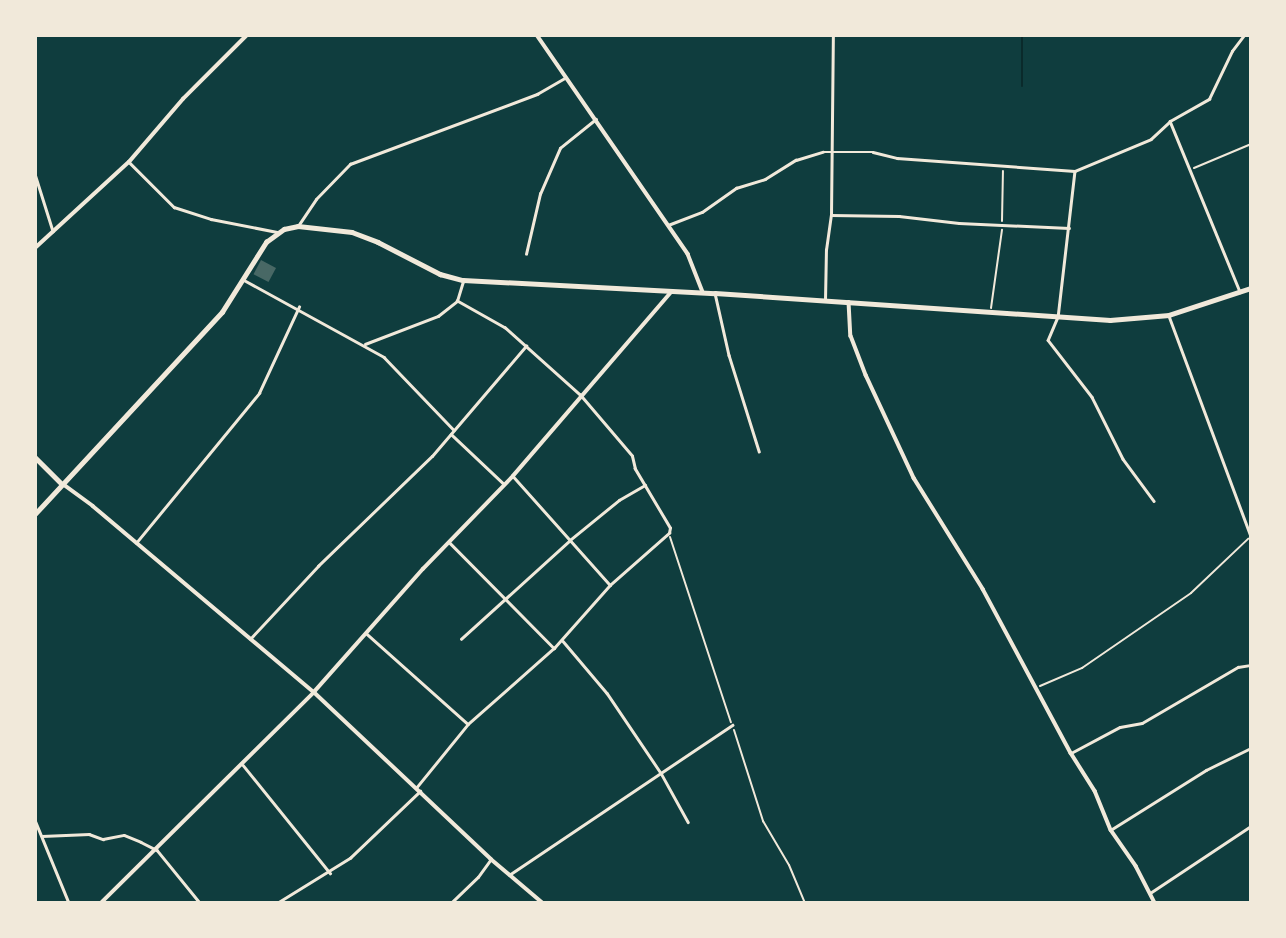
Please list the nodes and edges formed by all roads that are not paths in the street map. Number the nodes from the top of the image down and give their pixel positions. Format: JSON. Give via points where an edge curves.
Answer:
{"nodes":[{"id":1,"x":247,"y":35,"type":"edge"},
{"id":2,"x":537,"y":35,"type":"edge"},
{"id":3,"x":832,"y":35,"type":"edge"},
{"id":4,"x":1244,"y":35,"type":"edge"},
{"id":5,"x":565,"y":78,"type":"junction"},
{"id":6,"x":596,"y":118,"type":"junction"},
{"id":7,"x":1170,"y":121,"type":"junction"},
{"id":8,"x":832,"y":153,"type":"junction"},
{"id":9,"x":129,"y":162,"type":"junction"},
{"id":10,"x":1075,"y":172,"type":"junction"},
{"id":11,"x":35,"y":174,"type":"edge"},
{"id":12,"x":831,"y":215,"type":"junction"},
{"id":13,"x":668,"y":225,"type":"junction"},
{"id":14,"x":298,"y":226,"type":"junction"},
{"id":15,"x":1069,"y":228,"type":"junction"},
{"id":16,"x":277,"y":232,"type":"junction"},
{"id":17,"x":53,"y":233,"type":"junction"},
{"id":18,"x":35,"y":248,"type":"edge"},
{"id":19,"x":526,"y":254,"type":"dead end"},
{"id":20,"x":244,"y":280,"type":"junction"},
{"id":21,"x":463,"y":280,"type":"junction"},
{"id":22,"x":1251,"y":288,"type":"edge"},
{"id":23,"x":671,"y":292,"type":"junction"},
{"id":24,"x":703,"y":292,"type":"junction"},
{"id":25,"x":1240,"y":292,"type":"junction"},
{"id":26,"x":715,"y":293,"type":"junction"},
{"id":27,"x":825,"y":300,"type":"junction"},
{"id":28,"x":457,"y":302,"type":"junction"},
{"id":29,"x":849,"y":302,"type":"junction"},
{"id":30,"x":299,"y":307,"type":"junction"},
{"id":31,"x":1169,"y":315,"type":"junction"},
{"id":32,"x":1058,"y":317,"type":"junction"},
{"id":33,"x":365,"y":344,"type":"junction"},
{"id":34,"x":526,"y":346,"type":"junction"},
{"id":35,"x":580,"y":395,"type":"junction"},
{"id":36,"x":454,"y":430,"type":"junction"},
{"id":37,"x":451,"y":435,"type":"junction"},
{"id":38,"x":759,"y":451,"type":"dead end"},
{"id":39,"x":35,"y":457,"type":"edge"},
{"id":40,"x":513,"y":475,"type":"junction"},
{"id":41,"x":61,"y":483,"type":"junction"},
{"id":42,"x":504,"y":484,"type":"junction"},
{"id":43,"x":645,"y":485,"type":"junction"},
{"id":44,"x":1154,"y":501,"type":"dead end"},
{"id":45,"x":35,"y":513,"type":"edge"},
{"id":46,"x":1251,"y":536,"type":"edge"},
{"id":47,"x":570,"y":540,"type":"junction"},
{"id":48,"x":136,"y":543,"type":"junction"},
{"id":49,"x":450,"y":543,"type":"junction"},
{"id":50,"x":610,"y":584,"type":"junction"},
{"id":51,"x":503,"y":598,"type":"junction"},
{"id":52,"x":368,"y":634,"type":"junction"},
{"id":53,"x":250,"y":639,"type":"junction"},
{"id":54,"x":461,"y":639,"type":"dead end"},
{"id":55,"x":562,"y":640,"type":"junction"},
{"id":56,"x":554,"y":648,"type":"junction"},
{"id":57,"x":1251,"y":665,"type":"edge"},
{"id":58,"x":314,"y":692,"type":"junction"},
{"id":59,"x":468,"y":724,"type":"junction"},
{"id":60,"x":732,"y":725,"type":"dead end"},
{"id":61,"x":1251,"y":748,"type":"edge"},
{"id":62,"x":1071,"y":754,"type":"junction"},
{"id":63,"x":243,"y":765,"type":"junction"},
{"id":64,"x":661,"y":773,"type":"junction"},
{"id":65,"x":418,"y":789,"type":"junction"},
{"id":66,"x":35,"y":820,"type":"edge"},
{"id":67,"x":688,"y":822,"type":"dead end"},
{"id":68,"x":1251,"y":826,"type":"edge"},
{"id":69,"x":1111,"y":830,"type":"junction"},
{"id":70,"x":42,"y":836,"type":"junction"},
{"id":71,"x":157,"y":849,"type":"junction"},
{"id":72,"x":491,"y":859,"type":"junction"},
{"id":73,"x":330,"y":873,"type":"junction"},
{"id":74,"x":509,"y":875,"type":"junction"},
{"id":75,"x":1150,"y":893,"type":"junction"},
{"id":76,"x":69,"y":903,"type":"edge"},
{"id":77,"x":101,"y":903,"type":"edge"},
{"id":78,"x":200,"y":903,"type":"edge"},
{"id":79,"x":277,"y":903,"type":"edge"},
{"id":80,"x":451,"y":903,"type":"edge"},
{"id":81,"x":543,"y":903,"type":"edge"},
{"id":82,"x":1155,"y":903,"type":"edge"}],
"edges":[{"from":1,"to":9,"type":"street"},
{"from":2,"to":5,"type":"street"},
{"from":3,"to":8,"type":"street"},
{"from":4,"to":7,"type":"street","via":[[1209,99]]},
{"from":5,"to":6,"type":"street"},
{"from":5,"to":14,"type":"street","via":[[537,94],[350,164],[316,199]]},
{"from":6,"to":13,"type":"street"},
{"from":6,"to":19,"type":"street","via":[[560,148],[540,194]]},
{"from":7,"to":10,"type":"street","via":[[1151,139]]},
{"from":7,"to":25,"type":"street"},
{"from":8,"to":10,"type":"street","via":[[873,152],[897,158]]},
{"from":8,"to":12,"type":"street"},
{"from":8,"to":13,"type":"street","via":[[796,160],[765,179],[736,188],[702,212]]},
{"from":9,"to":16,"type":"street","via":[[174,208]]},
{"from":9,"to":17,"type":"street"},
{"from":10,"to":15,"type":"street"},
{"from":11,"to":17,"type":"street"},
{"from":12,"to":15,"type":"street"},
{"from":12,"to":27,"type":"street"},
{"from":13,"to":24,"type":"street","via":[[688,254]]},
{"from":14,"to":16,"type":"main road"},
{"from":14,"to":21,"type":"main road","via":[[352,232],[440,274]]},
{"from":15,"to":32,"type":"street"},
{"from":16,"to":20,"type":"main road","via":[[258,252]]},
{"from":17,"to":18,"type":"street"},
{"from":20,"to":30,"type":"street"},
{"from":20,"to":41,"type":"main road","via":[[222,312]]},
{"from":21,"to":23,"type":"main road"},
{"from":21,"to":28,"type":"street"},
{"from":22,"to":25,"type":"main road"},
{"from":23,"to":24,"type":"main road"},
{"from":23,"to":35,"type":"street"},
{"from":24,"to":26,"type":"main road"},
{"from":25,"to":31,"type":"main road"},
{"from":26,"to":27,"type":"main road"},
{"from":26,"to":38,"type":"street"},
{"from":27,"to":29,"type":"main road"},
{"from":28,"to":33,"type":"street","via":[[438,316]]},
{"from":28,"to":34,"type":"street","via":[[505,328]]},
{"from":29,"to":32,"type":"main road"},
{"from":29,"to":62,"type":"street","via":[[851,336],[909,467],[984,589]]},
{"from":30,"to":33,"type":"street"},
{"from":30,"to":48,"type":"street","via":[[259,393]]},
{"from":31,"to":32,"type":"main road","via":[[1110,320]]},
{"from":31,"to":46,"type":"street"},
{"from":32,"to":44,"type":"street","via":[[1048,340],[1092,397],[1123,459]]},
{"from":33,"to":36,"type":"street","via":[[384,356]]},
{"from":34,"to":35,"type":"street"},
{"from":34,"to":36,"type":"street"},
{"from":35,"to":40,"type":"street"},
{"from":35,"to":43,"type":"street","via":[[616,433]]},
{"from":36,"to":37,"type":"street"},
{"from":37,"to":42,"type":"street"},
{"from":37,"to":53,"type":"street"},
{"from":39,"to":41,"type":"main road"},
{"from":40,"to":42,"type":"street"},
{"from":40,"to":47,"type":"street"},
{"from":41,"to":45,"type":"main road"},
{"from":41,"to":48,"type":"street"},
{"from":42,"to":49,"type":"street"},
{"from":43,"to":47,"type":"street","via":[[618,500]]},
{"from":43,"to":50,"type":"street","via":[[669,533]]},
{"from":47,"to":50,"type":"street"},
{"from":47,"to":51,"type":"street"},
{"from":48,"to":53,"type":"street"},
{"from":49,"to":51,"type":"street"},
{"from":49,"to":52,"type":"street"},
{"from":50,"to":55,"type":"street"},
{"from":51,"to":54,"type":"street"},
{"from":51,"to":56,"type":"street"},
{"from":52,"to":58,"type":"street"},
{"from":52,"to":59,"type":"street"},
{"from":53,"to":58,"type":"street"},
{"from":55,"to":56,"type":"street"},
{"from":55,"to":64,"type":"street","via":[[607,693]]},
{"from":56,"to":59,"type":"street"},
{"from":57,"to":62,"type":"street","via":[[1238,667],[1142,723],[1120,727]]},
{"from":58,"to":63,"type":"street"},
{"from":58,"to":65,"type":"street"},
{"from":59,"to":65,"type":"street"},
{"from":60,"to":64,"type":"street"},
{"from":61,"to":69,"type":"street","via":[[1206,770]]},
{"from":62,"to":69,"type":"street","via":[[1095,791]]},
{"from":63,"to":71,"type":"street"},
{"from":63,"to":73,"type":"street"},
{"from":64,"to":67,"type":"street"},
{"from":64,"to":74,"type":"street"},
{"from":65,"to":72,"type":"street"},
{"from":65,"to":73,"type":"street"},
{"from":66,"to":70,"type":"street"},
{"from":68,"to":75,"type":"street"},
{"from":69,"to":75,"type":"street"},
{"from":70,"to":71,"type":"street","via":[[89,834],[103,839],[124,835]]},
{"from":70,"to":76,"type":"street"},
{"from":71,"to":77,"type":"street"},
{"from":71,"to":78,"type":"street"},
{"from":72,"to":74,"type":"street"},
{"from":72,"to":80,"type":"street"},
{"from":73,"to":79,"type":"street"},
{"from":74,"to":81,"type":"street"},
{"from":75,"to":82,"type":"street"}]}
